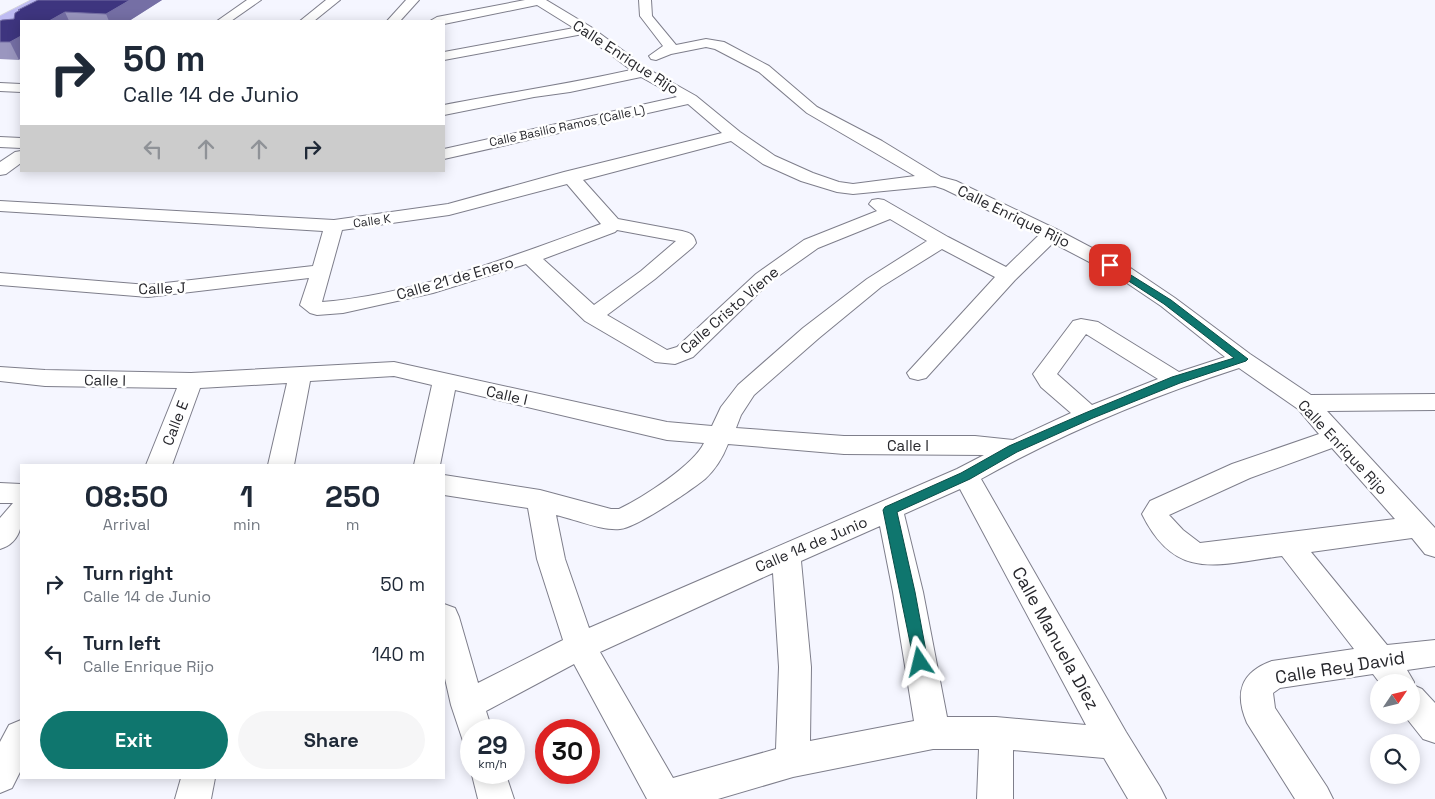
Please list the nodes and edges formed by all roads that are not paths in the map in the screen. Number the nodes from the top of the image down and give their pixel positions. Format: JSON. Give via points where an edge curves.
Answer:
{"nodes":[{"id":1,"x":42,"y":0,"type":"edge"},
{"id":2,"x":255,"y":0,"type":"edge"},
{"id":3,"x":334,"y":0,"type":"edge"},
{"id":4,"x":413,"y":0,"type":"edge"},
{"id":5,"x":645,"y":0,"type":"edge"},
{"id":6,"x":538,"y":1,"type":"edge"},
{"id":7,"x":224,"y":20,"type":"edge"},
{"id":8,"x":307,"y":20,"type":"edge"},
{"id":9,"x":394,"y":20,"type":"edge"},
{"id":10,"x":442,"y":20,"type":"edge"},
{"id":11,"x":0,"y":22,"type":"edge"},
{"id":12,"x":0,"y":30,"type":"edge"},
{"id":13,"x":586,"y":30,"type":"junction"},
{"id":14,"x":14,"y":31,"type":"edge"},
{"id":15,"x":667,"y":51,"type":"junction"},
{"id":16,"x":445,"y":56,"type":"edge"},
{"id":17,"x":630,"y":61,"type":"junction"},
{"id":18,"x":643,"y":72,"type":"junction"},
{"id":19,"x":0,"y":87,"type":"edge"},
{"id":20,"x":20,"y":88,"type":"edge"},
{"id":21,"x":691,"y":99,"type":"junction"},
{"id":22,"x":445,"y":110,"type":"edge"},
{"id":23,"x":734,"y":135,"type":"junction"},
{"id":24,"x":0,"y":142,"type":"edge"},
{"id":25,"x":20,"y":143,"type":"edge"},
{"id":26,"x":445,"y":154,"type":"edge"},
{"id":27,"x":20,"y":157,"type":"edge"},
{"id":28,"x":0,"y":170,"type":"edge"},
{"id":29,"x":570,"y":176,"type":"junction"},
{"id":30,"x":935,"y":181,"type":"junction"},
{"id":31,"x":853,"y":188,"type":"junction"},
{"id":32,"x":0,"y":206,"type":"edge"},
{"id":33,"x":890,"y":212,"type":"junction"},
{"id":34,"x":612,"y":223,"type":"junction"},
{"id":35,"x":334,"y":226,"type":"junction"},
{"id":36,"x":1051,"y":234,"type":"junction"},
{"id":37,"x":941,"y":241,"type":"junction"},
{"id":38,"x":530,"y":257,"type":"junction"},
{"id":39,"x":322,"y":271,"type":"junction"},
{"id":40,"x":1008,"y":276,"type":"junction"},
{"id":41,"x":0,"y":279,"type":"edge"},
{"id":42,"x":593,"y":316,"type":"junction"},
{"id":43,"x":1242,"y":359,"type":"junction"},
{"id":44,"x":918,"y":373,"type":"dead end"},
{"id":45,"x":0,"y":374,"type":"edge"},
{"id":46,"x":300,"y":374,"type":"junction"},
{"id":47,"x":1176,"y":380,"type":"junction"},
{"id":48,"x":191,"y":381,"type":"junction"},
{"id":49,"x":445,"y":381,"type":"junction"},
{"id":50,"x":1435,"y":402,"type":"edge"},
{"id":51,"x":1306,"y":403,"type":"junction"},
{"id":52,"x":1089,"y":415,"type":"junction"},
{"id":53,"x":720,"y":436,"type":"junction"},
{"id":54,"x":1336,"y":437,"type":"junction"},
{"id":55,"x":1013,"y":449,"type":"junction"},
{"id":56,"x":159,"y":464,"type":"edge"},
{"id":57,"x":281,"y":464,"type":"edge"},
{"id":58,"x":428,"y":464,"type":"edge"},
{"id":59,"x":966,"y":476,"type":"junction"},
{"id":60,"x":445,"y":485,"type":"edge"},
{"id":61,"x":0,"y":493,"type":"edge"},
{"id":62,"x":20,"y":494,"type":"edge"},
{"id":63,"x":540,"y":500,"type":"junction"},
{"id":64,"x":890,"y":510,"type":"junction"},
{"id":65,"x":20,"y":512,"type":"edge"},
{"id":66,"x":1426,"y":537,"type":"edge"},
{"id":67,"x":0,"y":538,"type":"edge"},
{"id":68,"x":1288,"y":543,"type":"junction"},
{"id":69,"x":786,"y":554,"type":"junction"},
{"id":70,"x":445,"y":621,"type":"edge"},
{"id":71,"x":580,"y":646,"type":"junction"},
{"id":72,"x":1435,"y":653,"type":"edge"},
{"id":73,"x":1389,"y":671,"type":"edge"},
{"id":74,"x":1420,"y":710,"type":"edge"},
{"id":75,"x":471,"y":717,"type":"edge"},
{"id":76,"x":1435,"y":728,"type":"edge"},
{"id":77,"x":933,"y":733,"type":"junction"},
{"id":78,"x":996,"y":733,"type":"junction"},
{"id":79,"x":20,"y":738,"type":"edge"},
{"id":80,"x":1114,"y":743,"type":"junction"},
{"id":81,"x":793,"y":761,"type":"junction"},
{"id":82,"x":0,"y":776,"type":"edge"},
{"id":83,"x":198,"y":779,"type":"edge"},
{"id":84,"x":492,"y":784,"type":"edge"},
{"id":85,"x":666,"y":798,"type":"edge"},
{"id":86,"x":194,"y":799,"type":"edge"},
{"id":87,"x":496,"y":799,"type":"edge"},
{"id":88,"x":995,"y":799,"type":"edge"},
{"id":89,"x":1148,"y":799,"type":"edge"},
{"id":90,"x":1315,"y":799,"type":"edge"}],
"edges":[{"from":1,"to":11,"type":"main road"},
{"from":2,"to":7,"type":"street"},
{"from":3,"to":8,"type":"street"},
{"from":4,"to":9,"type":"street"},
{"from":5,"to":15,"type":"street","via":[[646,16],[670,46]]},
{"from":6,"to":10,"type":"street"},
{"from":6,"to":13,"type":"street","name":"Calle Enrique Rijo"},
{"from":12,"to":14,"type":"street"},
{"from":13,"to":16,"type":"street"},
{"from":13,"to":17,"type":"street","name":"Calle Enrique Rijo"},
{"from":15,"to":17,"type":"street","via":[[655,57]]},
{"from":15,"to":30,"type":"street","via":[[706,43],[719,45],[764,69],[812,110]]},
{"from":17,"to":18,"type":"street","name":"Calle Enrique Rijo"},
{"from":18,"to":21,"type":"street","name":"Calle Enrique Rijo"},
{"from":18,"to":22,"type":"street"},
{"from":19,"to":20,"type":"street"},
{"from":21,"to":23,"type":"street","name":"Calle Enrique Rijo"},
{"from":21,"to":26,"type":"street","name":"Calle Basilio Ramos (Calle L)"},
{"from":23,"to":29,"type":"street","name":"Calle K"},
{"from":23,"to":31,"type":"street","name":"Calle Enrique Rijo","via":[[769,160],[807,178]]},
{"from":24,"to":25,"type":"street"},
{"from":27,"to":28,"type":"street"},
{"from":29,"to":34,"type":"street"},
{"from":29,"to":35,"type":"street","name":"Calle K","via":[[450,209]]},
{"from":30,"to":31,"type":"street","name":"Calle Enrique Rijo"},
{"from":30,"to":36,"type":"street","name":"Calle Enrique Rijo","via":[[950,185]]},
{"from":31,"to":33,"type":"street"},
{"from":32,"to":35,"type":"street","name":"Calle K"},
{"from":33,"to":37,"type":"street"},
{"from":33,"to":42,"type":"street","name":"Calle Cristo Viene","via":[[811,244],[763,278],[685,352],[675,357],[663,357]]},
{"from":34,"to":38,"type":"street","name":"Calle 21 de Enero","via":[[602,231]]},
{"from":34,"to":42,"type":"street","via":[[675,235],[685,238],[686,243]]},
{"from":35,"to":39,"type":"street","name":"Calle 21 de Enero"},
{"from":36,"to":40,"type":"street"},
{"from":36,"to":43,"type":"street","name":"Calle Enrique Rijo","via":[[1125,273]]},
{"from":37,"to":40,"type":"street"},
{"from":37,"to":53,"type":"street","via":[[874,283],[746,390],[730,413]]},
{"from":38,"to":39,"type":"street","name":"Calle 21 de Enero","via":[[426,289],[327,310],[317,309],[311,304]]},
{"from":38,"to":42,"type":"street","name":"Calle Cristo Viene"},
{"from":39,"to":41,"type":"street","name":"Calle J","via":[[148,291]]},
{"from":40,"to":44,"type":"street"},
{"from":43,"to":47,"type":"street","name":"Calle 14 de Junio"},
{"from":43,"to":51,"type":"street","name":"Calle Enrique Rijo"},
{"from":45,"to":48,"type":"street","name":"Calle I"},
{"from":46,"to":48,"type":"street","name":"Calle I"},
{"from":46,"to":49,"type":"street","name":"Calle I","via":[[394,369]]},
{"from":46,"to":57,"type":"street"},
{"from":47,"to":52,"type":"street","name":"Calle 14 de Junio"},
{"from":47,"to":52,"type":"street","via":[[1090,327],[1081,326],[1045,374],[1049,382]]},
{"from":48,"to":56,"type":"street","name":"Calle E"},
{"from":49,"to":53,"type":"street","name":"Calle I","via":[[667,431]]},
{"from":49,"to":58,"type":"street"},
{"from":50,"to":51,"type":"street"},
{"from":51,"to":54,"type":"street","name":"Calle Enrique Rijo"},
{"from":52,"to":55,"type":"street","name":"Calle 14 de Junio"},
{"from":53,"to":55,"type":"street","name":"Calle I","via":[[844,445],[955,445]]},
{"from":53,"to":63,"type":"street","via":[[711,455],[696,472],[621,519]]},
{"from":54,"to":66,"type":"street","name":"Calle Enrique Rijo"},
{"from":54,"to":68,"type":"street","via":[[1241,471],[1159,508],[1155,514],[1158,522],[1172,536],[1197,554]]},
{"from":55,"to":59,"type":"street","name":"Calle 14 de Junio"},
{"from":59,"to":64,"type":"street","name":"Calle 14 de Junio"},
{"from":59,"to":80,"type":"street","name":"Calle Manuela Díez"},
{"from":60,"to":63,"type":"street"},
{"from":61,"to":62,"type":"street"},
{"from":63,"to":71,"type":"street","via":[[551,559]]},
{"from":64,"to":69,"type":"street","name":"Calle 14 de Junio"},
{"from":64,"to":77,"type":"street"},
{"from":65,"to":67,"type":"street"},
{"from":66,"to":68,"type":"street"},
{"from":68,"to":73,"type":"street"},
{"from":69,"to":71,"type":"street","name":"Calle 14 de Junio"},
{"from":69,"to":81,"type":"street","via":[[796,667]]},
{"from":70,"to":75,"type":"street"},
{"from":71,"to":75,"type":"street","name":"Calle 14 de Junio"},
{"from":71,"to":85,"type":"street"},
{"from":72,"to":73,"type":"street","name":"Calle Rey David"},
{"from":73,"to":90,"type":"street","name":"Calle Rey David","via":[[1272,675],[1257,687],[1259,712]]},
{"from":74,"to":76,"type":"street"},
{"from":77,"to":78,"type":"street"},
{"from":77,"to":81,"type":"street"},
{"from":78,"to":80,"type":"street"},
{"from":78,"to":88,"type":"street"},
{"from":79,"to":82,"type":"street"},
{"from":80,"to":89,"type":"street","name":"Calle Manuela Díez"},
{"from":81,"to":85,"type":"street"},
{"from":83,"to":86,"type":"street"},
{"from":84,"to":87,"type":"street"}]}
